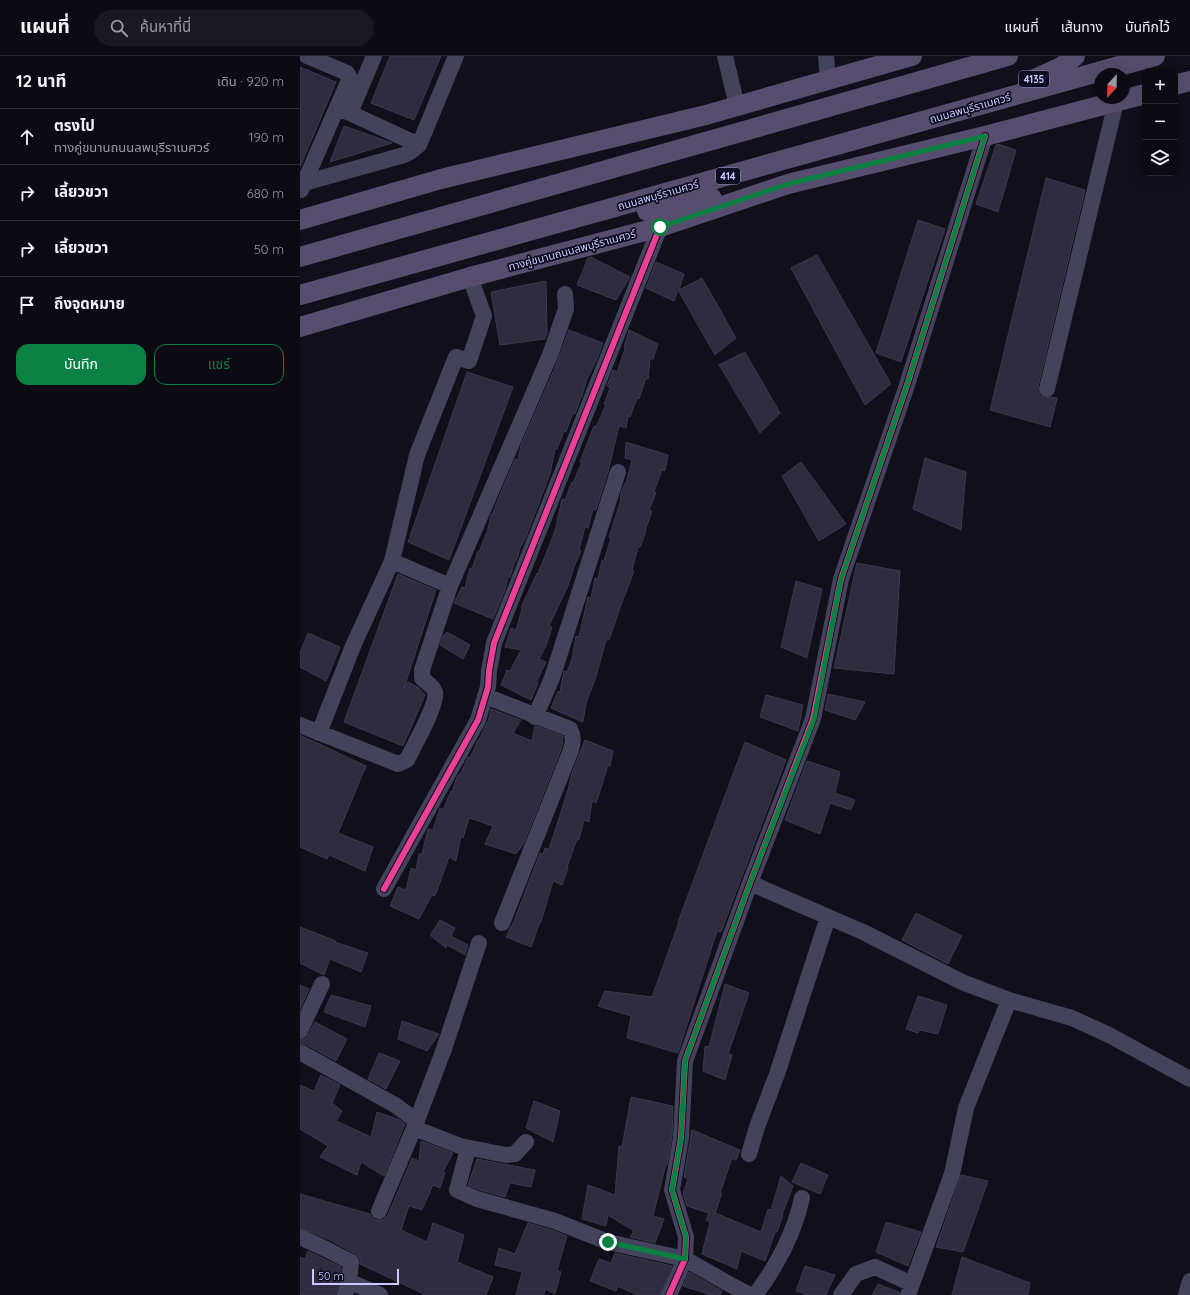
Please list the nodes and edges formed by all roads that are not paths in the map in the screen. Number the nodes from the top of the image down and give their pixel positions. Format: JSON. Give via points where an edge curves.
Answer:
{"nodes":[{"id":1,"x":307,"y":56,"type":"edge"},
{"id":2,"x":374,"y":56,"type":"edge"},
{"id":3,"x":456,"y":56,"type":"edge"},
{"id":4,"x":725,"y":56,"type":"edge"},
{"id":5,"x":826,"y":56,"type":"edge"},
{"id":6,"x":912,"y":56,"type":"edge"},
{"id":7,"x":1008,"y":56,"type":"edge"},
{"id":8,"x":1075,"y":56,"type":"edge"},
{"id":9,"x":1155,"y":56,"type":"edge"},
{"id":10,"x":828,"y":80,"type":"junction"},
{"id":11,"x":1190,"y":81,"type":"edge"},
{"id":12,"x":1178,"y":84,"type":"edge"},
{"id":13,"x":1142,"y":95,"type":"edge"},
{"id":14,"x":1130,"y":98,"type":"edge"},
{"id":15,"x":992,"y":102,"type":"junction"},
{"id":16,"x":1108,"y":104,"type":"edge"},
{"id":17,"x":1116,"y":104,"type":"edge"},
{"id":18,"x":737,"y":106,"type":"junction"},
{"id":19,"x":344,"y":110,"type":"junction"},
{"id":20,"x":985,"y":136,"type":"junction"},
{"id":21,"x":419,"y":145,"type":"junction"},
{"id":22,"x":788,"y":184,"type":"junction"},
{"id":23,"x":302,"y":188,"type":"edge"},
{"id":24,"x":300,"y":220,"type":"edge"},
{"id":25,"x":660,"y":227,"type":"junction"},
{"id":26,"x":509,"y":237,"type":"junction"},
{"id":27,"x":300,"y":257,"type":"edge"},
{"id":28,"x":470,"y":277,"type":"junction"},
{"id":29,"x":565,"y":294,"type":"dead end"},
{"id":30,"x":300,"y":295,"type":"edge"},
{"id":31,"x":300,"y":327,"type":"edge"},
{"id":32,"x":1047,"y":389,"type":"dead end"},
{"id":33,"x":618,"y":472,"type":"dead end"},
{"id":34,"x":392,"y":561,"type":"junction"},
{"id":35,"x":450,"y":586,"type":"junction"},
{"id":36,"x":485,"y":696,"type":"junction"},
{"id":37,"x":536,"y":716,"type":"junction"},
{"id":38,"x":300,"y":725,"type":"edge"},
{"id":39,"x":319,"y":733,"type":"junction"},
{"id":40,"x":750,"y":883,"type":"junction"},
{"id":41,"x":384,"y":889,"type":"dead end"},
{"id":42,"x":828,"y":917,"type":"junction"},
{"id":43,"x":502,"y":923,"type":"dead end"},
{"id":44,"x":479,"y":943,"type":"dead end"},
{"id":45,"x":322,"y":984,"type":"dead end"},
{"id":46,"x":1009,"y":1000,"type":"junction"},
{"id":47,"x":300,"y":1031,"type":"edge"},
{"id":48,"x":300,"y":1052,"type":"edge"},
{"id":49,"x":1190,"y":1079,"type":"edge"},
{"id":50,"x":415,"y":1124,"type":"junction"},
{"id":51,"x":526,"y":1142,"type":"dead end"},
{"id":52,"x":749,"y":1154,"type":"dead end"},
{"id":53,"x":466,"y":1156,"type":"dead end"},
{"id":54,"x":802,"y":1198,"type":"dead end"},
{"id":55,"x":379,"y":1211,"type":"dead end"},
{"id":56,"x":300,"y":1237,"type":"edge"},
{"id":57,"x":685,"y":1259,"type":"junction"},
{"id":58,"x":1190,"y":1281,"type":"edge"},
{"id":59,"x":347,"y":1288,"type":"edge"},
{"id":60,"x":910,"y":1290,"type":"edge"},
{"id":61,"x":380,"y":1295,"type":"edge"},
{"id":62,"x":669,"y":1295,"type":"edge"},
{"id":63,"x":750,"y":1295,"type":"edge"},
{"id":64,"x":755,"y":1295,"type":"edge"},
{"id":65,"x":841,"y":1295,"type":"edge"},
{"id":66,"x":1186,"y":1295,"type":"edge"}],
"edges":[{"from":1,"to":19,"type":"street","via":[[347,73],[350,78]]},
{"from":2,"to":19,"type":"street"},
{"from":3,"to":21,"type":"street"},
{"from":4,"to":18,"type":"street"},
{"from":5,"to":10,"type":"street"},
{"from":6,"to":10,"type":"main road"},
{"from":7,"to":27,"type":"main road"},
{"from":8,"to":15,"type":"main road","number":"4135","via":[[1063,66]]},
{"from":9,"to":15,"type":"main road","name":"ถนนลพบุรีราเมศวร์","number":"414"},
{"from":10,"to":18,"type":"main road"},
{"from":11,"to":12,"type":"main road"},
{"from":13,"to":14,"type":"main road","name":"ทางคู่ขนานถนนลพบุรีราเมศวร์","number":"414"},
{"from":15,"to":26,"type":"main road","name":"ถนนลพบุรีราเมศวร์","number":"414"},
{"from":16,"to":20,"type":"main road","name":"ทางคู่ขนานถนนลพบุรีราเมศวร์","number":"414"},
{"from":17,"to":32,"type":"street"},
{"from":18,"to":24,"type":"main road","via":[[442,179]]},
{"from":19,"to":21,"type":"street"},
{"from":19,"to":23,"type":"street"},
{"from":20,"to":22,"type":"main road","name":"ทางคู่ขนานถนนลพบุรีราเมศวร์","number":"414"},
{"from":20,"to":40,"type":"street","via":[[907,385],[841,579],[814,719]]},
{"from":21,"to":23,"type":"street","via":[[404,155]]},
{"from":22,"to":25,"type":"main road","name":"ทางคู่ขนานถนนลพบุรีราเมศวร์","number":"414"},
{"from":22,"to":26,"type":"main road"},
{"from":25,"to":28,"type":"main road","name":"ทางคู่ขนานถนนลพบุรีราเมศวร์","number":"414"},
{"from":25,"to":36,"type":"street","via":[[494,643]]},
{"from":26,"to":30,"type":"main road","name":"ถนนลพบุรีราเมศวร์","number":"414"},
{"from":28,"to":31,"type":"main road","name":"ทางคู่ขนานถนนลพบุรีราเมศวร์","number":"414"},
{"from":28,"to":34,"type":"street","via":[[484,316],[469,361],[456,357],[417,455]]},
{"from":29,"to":35,"type":"street","via":[[566,309],[550,355]]},
{"from":33,"to":37,"type":"street","via":[[552,678]]},
{"from":34,"to":35,"type":"street"},
{"from":34,"to":39,"type":"street","via":[[353,646]]},
{"from":35,"to":39,"type":"street","via":[[422,670],[422,678],[435,692],[434,704],[407,760],[398,764]]},
{"from":36,"to":37,"type":"street"},
{"from":36,"to":41,"type":"street","via":[[478,720]]},
{"from":37,"to":43,"type":"street","via":[[570,729],[574,741]]},
{"from":38,"to":39,"type":"street"},
{"from":40,"to":42,"type":"street"},
{"from":40,"to":57,"type":"street","via":[[685,1061],[681,1138],[672,1190],[686,1237]]},
{"from":42,"to":46,"type":"street","via":[[962,982]]},
{"from":42,"to":52,"type":"street"},
{"from":44,"to":50,"type":"street","via":[[444,1049]]},
{"from":45,"to":47,"type":"street"},
{"from":46,"to":49,"type":"street","via":[[1072,1018]]},
{"from":46,"to":60,"type":"street","via":[[966,1108],[952,1174]]},
{"from":48,"to":50,"type":"street","via":[[395,1105]]},
{"from":50,"to":51,"type":"street","via":[[460,1146],[506,1155],[515,1154]]},
{"from":50,"to":55,"type":"street"},
{"from":53,"to":57,"type":"street","via":[[457,1190],[477,1199],[555,1221],[608,1242]]},
{"from":54,"to":64,"type":"street","via":[[799,1214],[785,1248]]},
{"from":56,"to":59,"type":"street","via":[[351,1262]]},
{"from":57,"to":62,"type":"street"},
{"from":57,"to":63,"type":"street"},
{"from":58,"to":66,"type":"street"},
{"from":59,"to":61,"type":"street"},
{"from":60,"to":65,"type":"street","via":[[875,1267],[856,1274]]}]}
